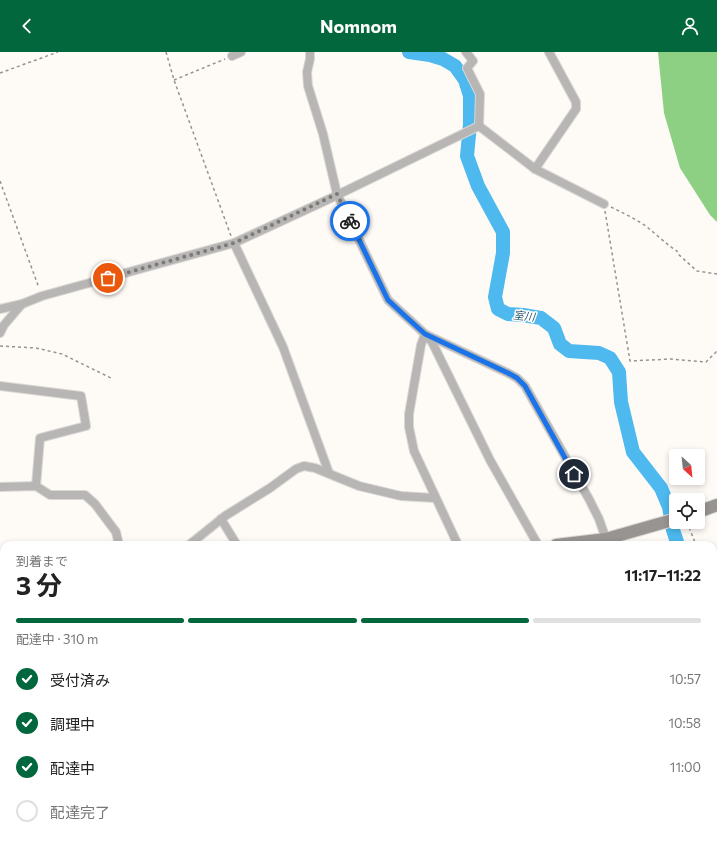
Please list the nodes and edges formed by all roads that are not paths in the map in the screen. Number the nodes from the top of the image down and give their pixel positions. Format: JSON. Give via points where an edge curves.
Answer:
{"nodes":[{"id":1,"x":241,"y":52,"type":"edge"},
{"id":2,"x":310,"y":52,"type":"edge"},
{"id":3,"x":466,"y":52,"type":"edge"},
{"id":4,"x":549,"y":52,"type":"edge"},
{"id":5,"x":232,"y":56,"type":"road end"},
{"id":6,"x":479,"y":126,"type":"junction"},
{"id":7,"x":535,"y":169,"type":"junction"},
{"id":8,"x":337,"y":194,"type":"junction"},
{"id":9,"x":604,"y":204,"type":"road end"},
{"id":10,"x":234,"y":243,"type":"junction"},
{"id":11,"x":22,"y":304,"type":"junction"},
{"id":12,"x":0,"y":309,"type":"edge"},
{"id":13,"x":0,"y":333,"type":"edge"},
{"id":14,"x":425,"y":334,"type":"junction"},
{"id":15,"x":0,"y":386,"type":"edge"},
{"id":16,"x":329,"y":474,"type":"junction"},
{"id":17,"x":36,"y":486,"type":"junction"},
{"id":18,"x":0,"y":487,"type":"edge"},
{"id":19,"x":435,"y":498,"type":"junction"},
{"id":20,"x":717,"y":505,"type":"edge"},
{"id":21,"x":705,"y":509,"type":"edge"},
{"id":22,"x":222,"y":519,"type":"junction"},
{"id":23,"x":669,"y":521,"type":"edge"},
{"id":24,"x":118,"y":541,"type":"edge"},
{"id":25,"x":194,"y":541,"type":"edge"},
{"id":26,"x":235,"y":541,"type":"edge"},
{"id":27,"x":456,"y":541,"type":"edge"},
{"id":28,"x":536,"y":541,"type":"edge"},
{"id":29,"x":606,"y":541,"type":"edge"},
{"id":30,"x":609,"y":541,"type":"edge"}],
"edges":[{"from":1,"to":5,"type":"street"},
{"from":2,"to":8,"type":"street","via":[[308,86],[323,134]]},
{"from":3,"to":6,"type":"street","via":[[473,61],[467,68],[480,94]]},
{"from":4,"to":7,"type":"street","via":[[576,102],[576,110]]},
{"from":6,"to":7,"type":"street"},
{"from":6,"to":8,"type":"street"},
{"from":7,"to":9,"type":"street"},
{"from":8,"to":10,"type":"street"},
{"from":8,"to":14,"type":"street","via":[[388,300]]},
{"from":10,"to":11,"type":"street","via":[[42,296]]},
{"from":10,"to":16,"type":"street","via":[[283,347]]},
{"from":11,"to":12,"type":"street"},
{"from":11,"to":13,"type":"street","via":[[4,324]]},
{"from":14,"to":19,"type":"street","via":[[421,345],[409,427],[414,451]]},
{"from":14,"to":28,"type":"street","via":[[432,342],[490,460]]},
{"from":14,"to":29,"type":"street","via":[[508,373],[525,386],[589,499]]},
{"from":15,"to":17,"type":"street","via":[[81,396],[86,426],[40,438]]},
{"from":16,"to":19,"type":"street","via":[[359,486],[401,496]]},
{"from":16,"to":22,"type":"street","via":[[304,466],[296,469]]},
{"from":17,"to":18,"type":"street"},
{"from":17,"to":24,"type":"street","via":[[50,495],[85,495],[116,532]]},
{"from":19,"to":27,"type":"street"},
{"from":20,"to":21,"type":"street"},
{"from":22,"to":25,"type":"street"},
{"from":22,"to":26,"type":"street"},
{"from":23,"to":30,"type":"street"}]}
